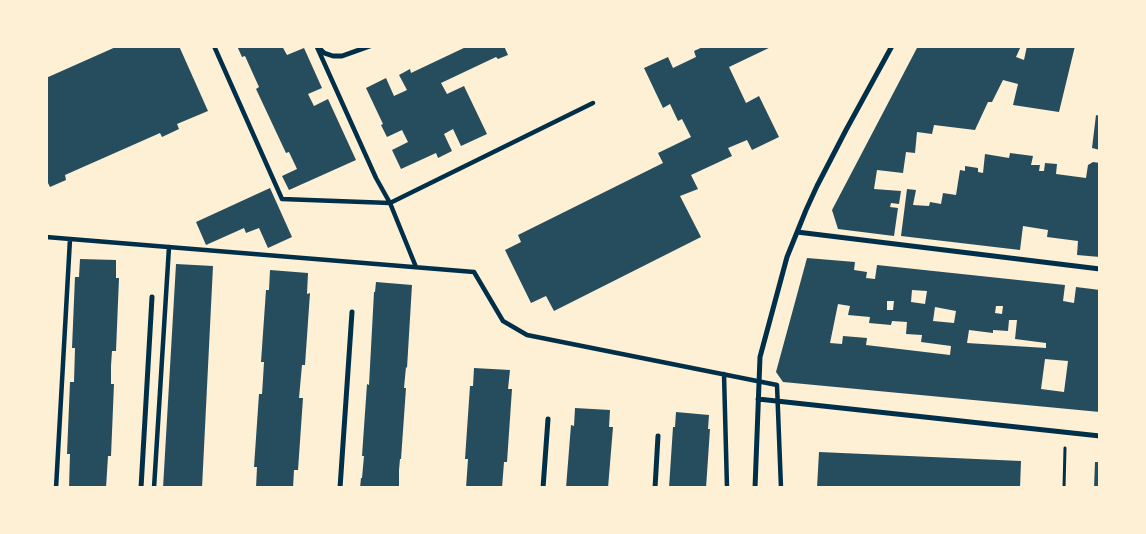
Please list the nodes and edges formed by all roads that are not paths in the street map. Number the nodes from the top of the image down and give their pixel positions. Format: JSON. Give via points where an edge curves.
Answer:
{"nodes":[{"id":1,"x":214,"y":46,"type":"edge"},
{"id":2,"x":317,"y":46,"type":"edge"},
{"id":3,"x":370,"y":46,"type":"edge"},
{"id":4,"x":892,"y":46,"type":"edge"},
{"id":5,"x":593,"y":103,"type":"dead end"},
{"id":6,"x":390,"y":202,"type":"junction"},
{"id":7,"x":797,"y":232,"type":"junction"},
{"id":8,"x":46,"y":237,"type":"edge"},
{"id":9,"x":70,"y":239,"type":"junction"},
{"id":10,"x":168,"y":247,"type":"junction"},
{"id":11,"x":416,"y":267,"type":"junction"},
{"id":12,"x":1100,"y":269,"type":"edge"},
{"id":13,"x":152,"y":297,"type":"dead end"},
{"id":14,"x":352,"y":312,"type":"dead end"},
{"id":15,"x":724,"y":374,"type":"junction"},
{"id":16,"x":758,"y":381,"type":"junction"},
{"id":17,"x":758,"y":399,"type":"junction"},
{"id":18,"x":777,"y":402,"type":"junction"},
{"id":19,"x":548,"y":419,"type":"dead end"},
{"id":20,"x":658,"y":436,"type":"dead end"},
{"id":21,"x":1100,"y":436,"type":"edge"},
{"id":22,"x":56,"y":488,"type":"edge"},
{"id":23,"x":141,"y":488,"type":"edge"},
{"id":24,"x":154,"y":488,"type":"edge"},
{"id":25,"x":340,"y":488,"type":"edge"},
{"id":26,"x":543,"y":488,"type":"edge"},
{"id":27,"x":655,"y":488,"type":"edge"},
{"id":28,"x":727,"y":488,"type":"edge"},
{"id":29,"x":755,"y":488,"type":"edge"},
{"id":30,"x":781,"y":488,"type":"edge"}],
"edges":[{"from":1,"to":6,"type":"street","via":[[282,200]]},
{"from":2,"to":3,"type":"street","via":[[332,56],[342,56]]},
{"from":2,"to":6,"type":"street","via":[[376,178]]},
{"from":4,"to":7,"type":"street","via":[[846,130]]},
{"from":5,"to":6,"type":"street"},
{"from":6,"to":11,"type":"street"},
{"from":7,"to":12,"type":"street"},
{"from":7,"to":16,"type":"street","via":[[762,345]]},
{"from":8,"to":9,"type":"street"},
{"from":9,"to":10,"type":"street"},
{"from":9,"to":22,"type":"street"},
{"from":10,"to":11,"type":"street"},
{"from":10,"to":24,"type":"street"},
{"from":11,"to":15,"type":"street","via":[[474,272],[503,321],[527,335]]},
{"from":13,"to":23,"type":"street"},
{"from":14,"to":25,"type":"street"},
{"from":15,"to":16,"type":"street"},
{"from":15,"to":28,"type":"street"},
{"from":16,"to":17,"type":"street"},
{"from":16,"to":18,"type":"street","via":[[777,385]]},
{"from":17,"to":18,"type":"street"},
{"from":17,"to":29,"type":"street"},
{"from":18,"to":21,"type":"street"},
{"from":18,"to":30,"type":"street"},
{"from":19,"to":26,"type":"street"},
{"from":20,"to":27,"type":"street"}]}
